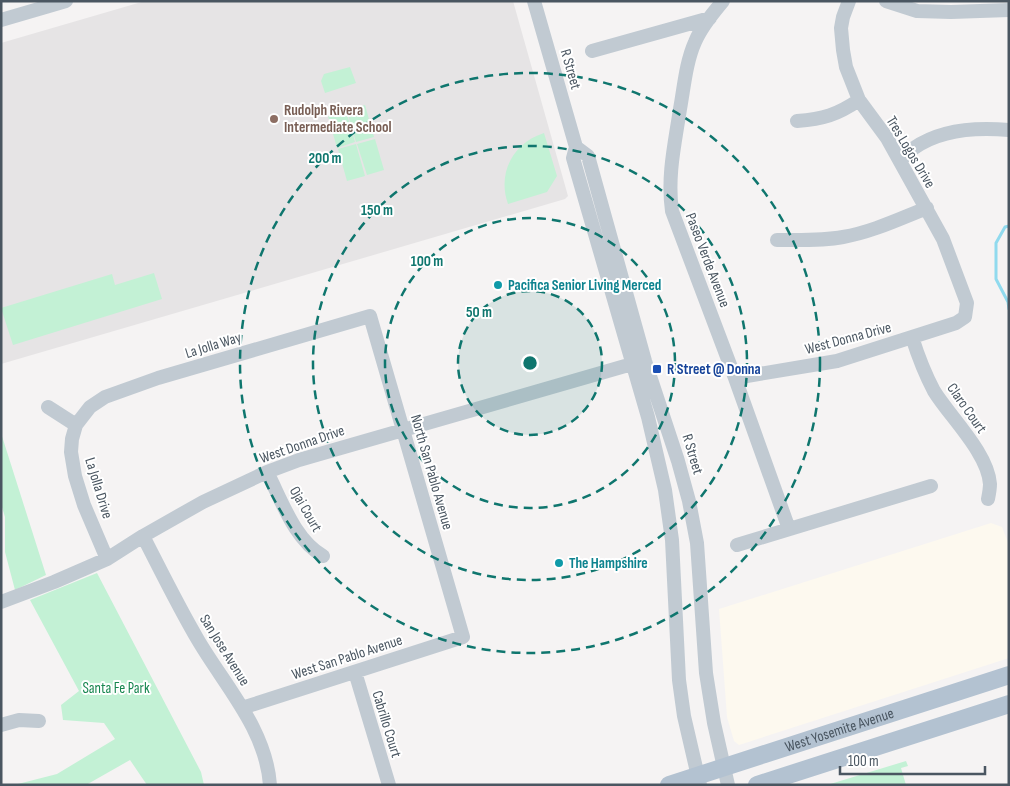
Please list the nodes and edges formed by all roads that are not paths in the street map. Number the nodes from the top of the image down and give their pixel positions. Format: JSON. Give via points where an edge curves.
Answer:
{"nodes":[{"id":1,"x":534,"y":1,"type":"edge"},
{"id":2,"x":724,"y":1,"type":"edge"},
{"id":3,"x":849,"y":1,"type":"edge"},
{"id":4,"x":886,"y":1,"type":"edge"},
{"id":5,"x":62,"y":2,"type":"edge"},
{"id":6,"x":1009,"y":10,"type":"edge"},
{"id":7,"x":710,"y":18,"type":"junction"},
{"id":8,"x":1,"y":20,"type":"edge"},
{"id":9,"x":592,"y":51,"type":"dead end"},
{"id":10,"x":859,"y":100,"type":"junction"},
{"id":11,"x":797,"y":121,"type":"dead end"},
{"id":12,"x":1009,"y":130,"type":"edge"},
{"id":13,"x":576,"y":147,"type":"junction"},
{"id":14,"x":900,"y":162,"type":"junction"},
{"id":15,"x":927,"y":208,"type":"junction"},
{"id":16,"x":777,"y":240,"type":"dead end"},
{"id":17,"x":370,"y":316,"type":"joint"},
{"id":18,"x":965,"y":317,"type":"joint"},
{"id":19,"x":912,"y":337,"type":"junction"},
{"id":20,"x":632,"y":364,"type":"junction"},
{"id":21,"x":735,"y":378,"type":"junction"},
{"id":22,"x":48,"y":407,"type":"dead end"},
{"id":23,"x":76,"y":425,"type":"junction"},
{"id":24,"x":403,"y":430,"type":"junction"},
{"id":25,"x":267,"y":472,"type":"junction"},
{"id":26,"x":931,"y":486,"type":"dead end"},
{"id":27,"x":988,"y":499,"type":"dead end"},
{"id":28,"x":789,"y":529,"type":"junction"},
{"id":29,"x":143,"y":536,"type":"junction"},
{"id":30,"x":737,"y":545,"type":"dead end"},
{"id":31,"x":322,"y":556,"type":"dead end"},
{"id":32,"x":107,"y":559,"type":"junction"},
{"id":33,"x":1,"y":602,"type":"edge"},
{"id":34,"x":462,"y":637,"type":"joint"},
{"id":35,"x":355,"y":672,"type":"junction"},
{"id":36,"x":1009,"y":674,"type":"edge"},
{"id":37,"x":1009,"y":704,"type":"edge"},
{"id":38,"x":242,"y":708,"type":"junction"},
{"id":39,"x":39,"y":721,"type":"dead end"},
{"id":40,"x":1,"y":725,"type":"edge"},
{"id":41,"x":724,"y":767,"type":"junction"},
{"id":42,"x":699,"y":780,"type":"edge"},
{"id":43,"x":270,"y":785,"type":"edge"},
{"id":44,"x":389,"y":785,"type":"edge"},
{"id":45,"x":669,"y":785,"type":"edge"},
{"id":46,"x":728,"y":785,"type":"edge"},
{"id":47,"x":757,"y":785,"type":"edge"}],
"edges":[{"from":1,"to":13,"type":"street","name":"R Street"},
{"from":2,"to":7,"type":"street","name":"Paseo Verde Avenue"},
{"from":3,"to":10,"type":"street","name":"Tres Logos Drive","via":[[841,28],[842,50]]},
{"from":4,"to":6,"type":"street","via":[[917,10]]},
{"from":5,"to":8,"type":"street"},
{"from":7,"to":9,"type":"street"},
{"from":7,"to":21,"type":"street","name":"Paseo Verde Avenue","via":[[695,41],[685,78],[670,169],[670,191],[672,211]]},
{"from":10,"to":11,"type":"street","via":[[826,118]]},
{"from":10,"to":14,"type":"street","name":"Tres Logos Drive"},
{"from":12,"to":14,"type":"street","via":[[992,128],[947,133],[913,148]]},
{"from":13,"to":20,"type":"street","name":"R Street","via":[[573,158]]},
{"from":13,"to":41,"type":"street","name":"R Street","via":[[588,156],[646,361],[690,501],[698,551],[706,673]]},
{"from":14,"to":15,"type":"street","name":"Tres Logos Drive"},
{"from":15,"to":16,"type":"street","via":[[879,228],[844,237]]},
{"from":15,"to":18,"type":"street","name":"Tres Logos Drive","via":[[943,239],[967,303]]},
{"from":17,"to":23,"type":"street","name":"La Jolla Way","via":[[105,397],[90,407]]},
{"from":17,"to":24,"type":"street","name":"North San Pablo Avenue"},
{"from":18,"to":19,"type":"street","name":"West Donna Drive"},
{"from":19,"to":21,"type":"street","name":"West Donna Drive","via":[[837,361]]},
{"from":19,"to":27,"type":"street","name":"Claro Court","via":[[935,392],[986,468],[990,483]]},
{"from":20,"to":24,"type":"street","name":"West Donna Drive"},
{"from":20,"to":42,"type":"street","name":"R Street","via":[[665,490],[672,540],[679,680]]},
{"from":21,"to":28,"type":"street","name":"Paseo Verde Avenue"},
{"from":22,"to":23,"type":"street"},
{"from":23,"to":32,"type":"street","name":"La Jolla Drive","via":[[71,452],[75,476]]},
{"from":24,"to":25,"type":"street","name":"West Donna Drive"},
{"from":24,"to":34,"type":"street","name":"North San Pablo Avenue"},
{"from":25,"to":29,"type":"street","name":"West Donna Drive","via":[[203,502]]},
{"from":25,"to":31,"type":"street","name":"Ojai Court","via":[[292,523],[303,539]]},
{"from":26,"to":28,"type":"street"},
{"from":28,"to":30,"type":"street"},
{"from":29,"to":32,"type":"street","name":"West Donna Drive"},
{"from":29,"to":38,"type":"street","name":"San Jose Avenue","via":[[198,640]]},
{"from":32,"to":33,"type":"street","name":"West Donna Drive"},
{"from":34,"to":35,"type":"street","name":"West San Pablo Avenue"},
{"from":35,"to":38,"type":"street","name":"West San Pablo Avenue"},
{"from":35,"to":44,"type":"street","name":"Cabrillo Court"},
{"from":36,"to":41,"type":"main road","name":"West Yosemite Avenue"},
{"from":37,"to":47,"type":"main road","name":"West Yosemite Avenue"},
{"from":38,"to":43,"type":"street","name":"San Jose Avenue","via":[[266,760]]},
{"from":39,"to":40,"type":"street","via":[[19,720]]},
{"from":41,"to":42,"type":"main road","name":"West Yosemite Avenue"},
{"from":41,"to":46,"type":"street","name":"R Street"},
{"from":42,"to":45,"type":"main road","name":"West Yosemite Avenue"}]}
